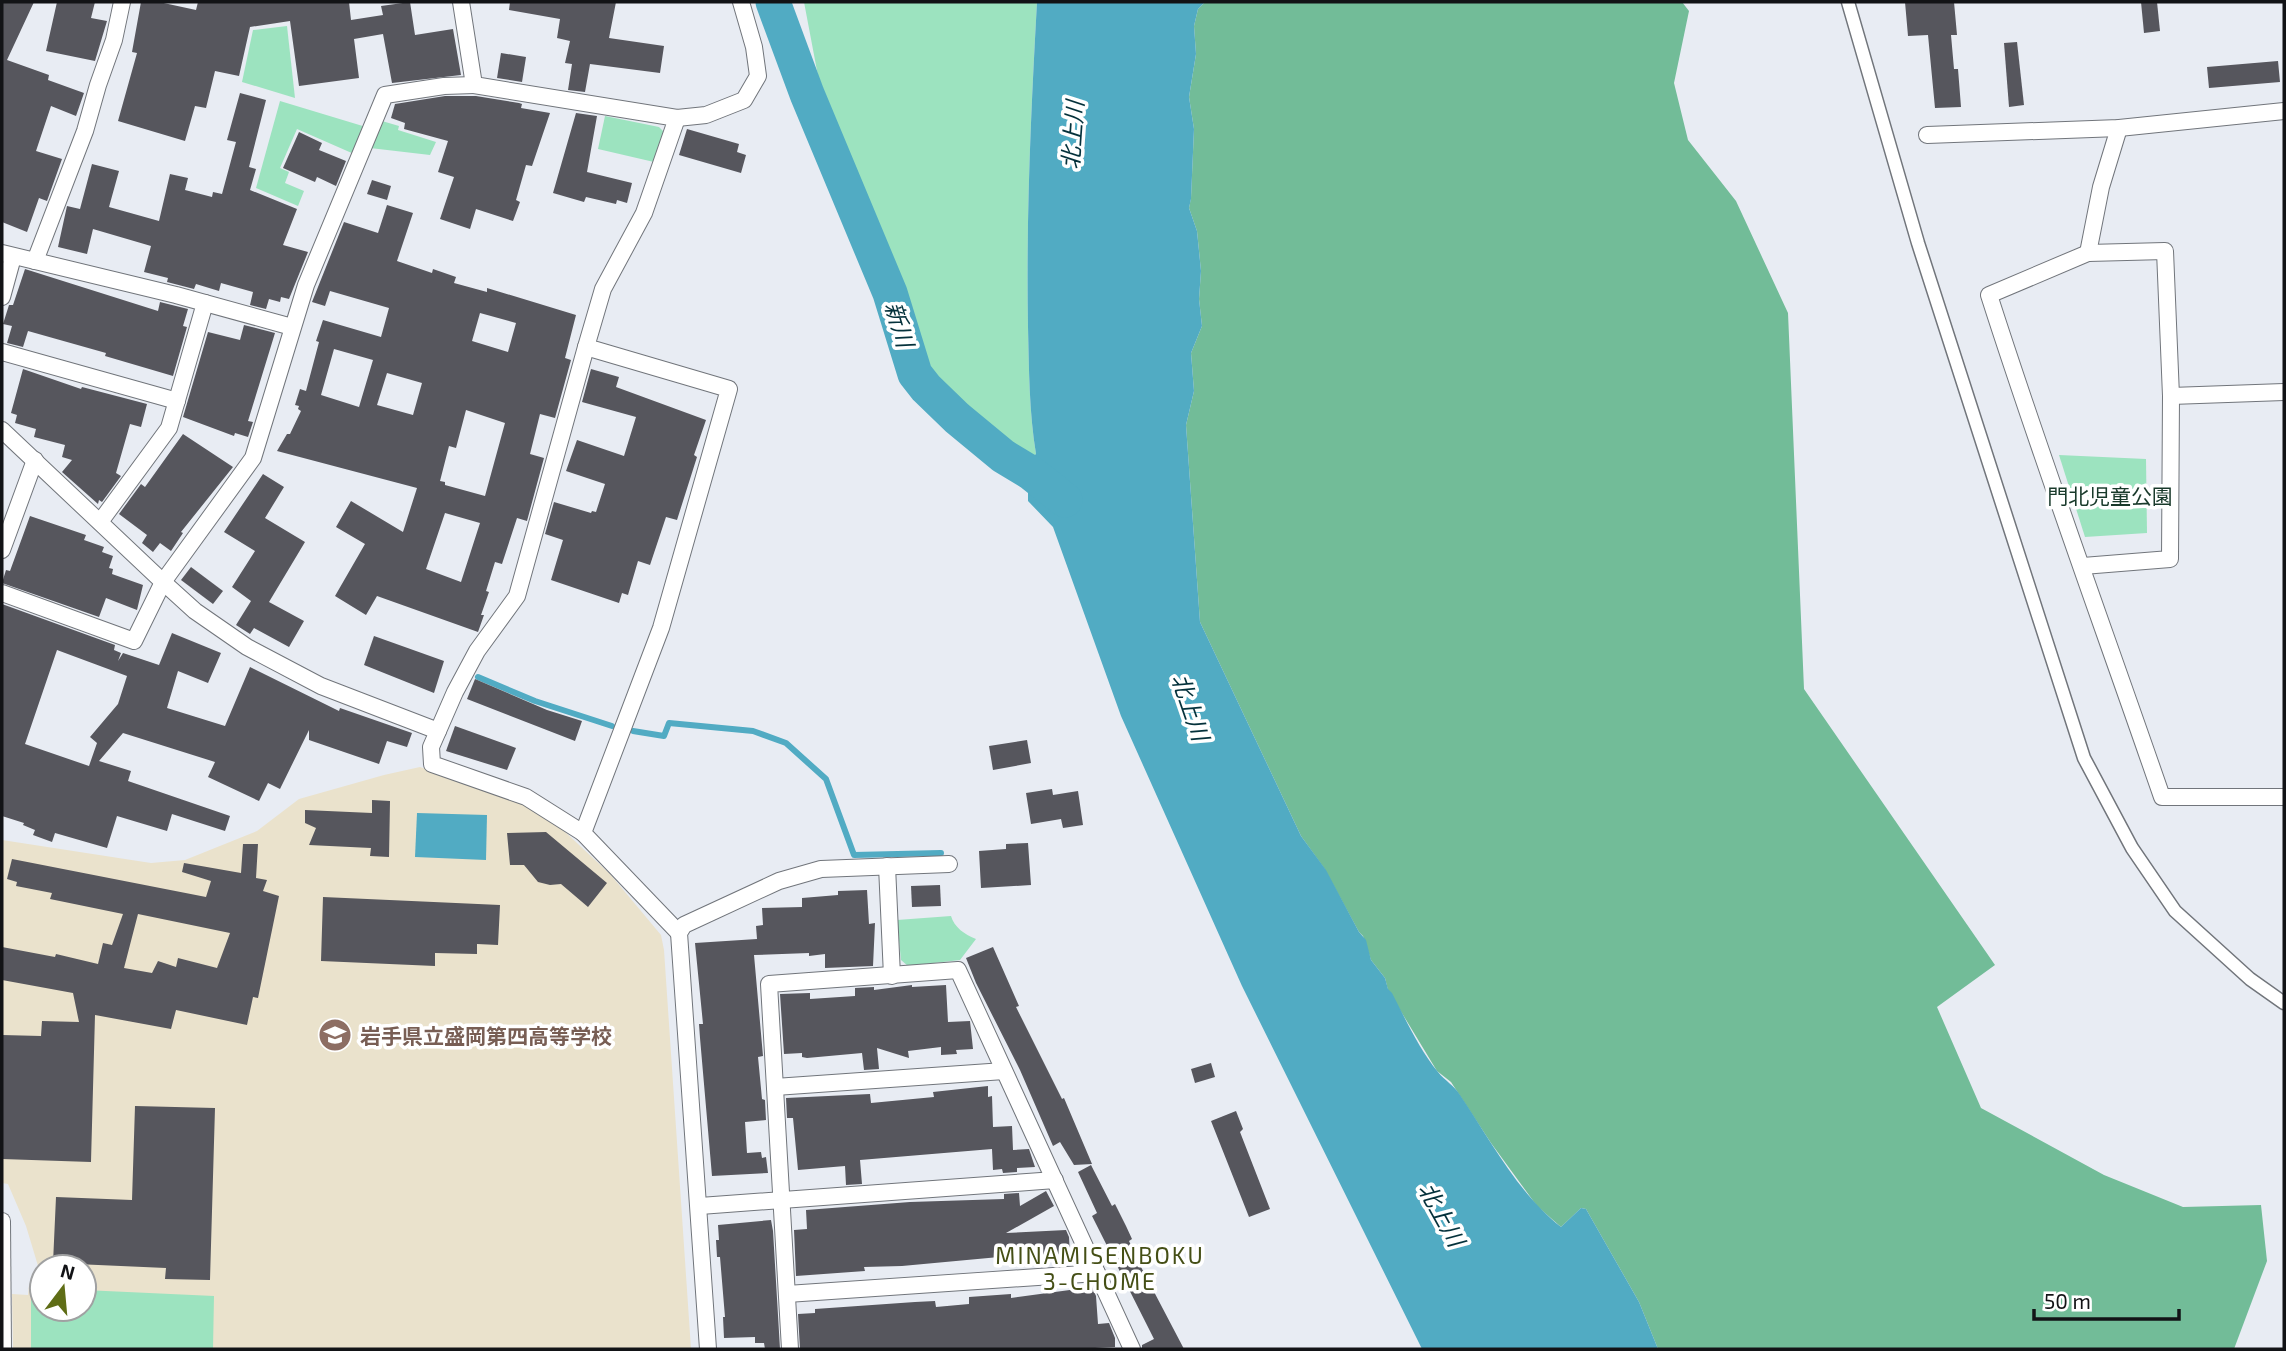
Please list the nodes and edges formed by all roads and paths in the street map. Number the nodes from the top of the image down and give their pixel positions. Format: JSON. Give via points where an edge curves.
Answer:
{"nodes":[{"id":1,"x":122,"y":2,"type":"edge"},
{"id":2,"x":461,"y":2,"type":"edge"},
{"id":3,"x":741,"y":2,"type":"edge"},
{"id":4,"x":1847,"y":2,"type":"edge"},
{"id":5,"x":474,"y":85,"type":"junction"},
{"id":6,"x":2284,"y":111,"type":"edge"},
{"id":7,"x":677,"y":118,"type":"junction"},
{"id":8,"x":2119,"y":128,"type":"junction"},
{"id":9,"x":1927,"y":135,"type":"dead end"},
{"id":10,"x":2088,"y":253,"type":"junction"},
{"id":11,"x":8,"y":255,"type":"edge"},
{"id":12,"x":35,"y":261,"type":"junction"},
{"id":13,"x":2,"y":298,"type":"edge"},
{"id":14,"x":205,"y":303,"type":"junction"},
{"id":15,"x":292,"y":327,"type":"junction"},
{"id":16,"x":586,"y":347,"type":"junction"},
{"id":17,"x":2,"y":352,"type":"edge"},
{"id":18,"x":2284,"y":392,"type":"edge"},
{"id":19,"x":2171,"y":396,"type":"junction"},
{"id":20,"x":177,"y":401,"type":"junction"},
{"id":21,"x":2,"y":430,"type":"edge"},
{"id":22,"x":36,"y":460,"type":"junction"},
{"id":23,"x":100,"y":522,"type":"junction"},
{"id":24,"x":2,"y":550,"type":"edge"},
{"id":25,"x":2082,"y":566,"type":"junction"},
{"id":26,"x":163,"y":582,"type":"junction"},
{"id":27,"x":2,"y":593,"type":"edge"},
{"id":28,"x":438,"y":731,"type":"junction"},
{"id":29,"x":2284,"y":797,"type":"edge"},
{"id":30,"x":583,"y":833,"type":"junction"},
{"id":31,"x":949,"y":864,"type":"dead end"},
{"id":32,"x":887,"y":866,"type":"junction"},
{"id":33,"x":680,"y":933,"type":"junction"},
{"id":34,"x":892,"y":976,"type":"junction"},
{"id":35,"x":2284,"y":1003,"type":"edge"},
{"id":36,"x":1004,"y":1071,"type":"junction"},
{"id":37,"x":775,"y":1087,"type":"junction"},
{"id":38,"x":1055,"y":1180,"type":"junction"},
{"id":39,"x":782,"y":1199,"type":"junction"},
{"id":40,"x":700,"y":1206,"type":"junction"},
{"id":41,"x":2,"y":1221,"type":"edge"},
{"id":42,"x":1097,"y":1273,"type":"junction"},
{"id":43,"x":787,"y":1294,"type":"junction"},
{"id":44,"x":3,"y":1349,"type":"edge"},
{"id":45,"x":708,"y":1349,"type":"edge"},
{"id":46,"x":790,"y":1349,"type":"edge"},
{"id":47,"x":1132,"y":1349,"type":"edge"}],
"edges":[{"from":1,"to":12,"type":"street","via":[[85,131]]},
{"from":2,"to":5,"type":"street"},
{"from":3,"to":7,"type":"street","via":[[758,76],[744,100],[706,115]]},
{"from":4,"to":35,"type":"street","via":[[1917,243],[2084,758],[2132,848],[2175,911],[2250,979]]},
{"from":5,"to":7,"type":"street"},
{"from":5,"to":15,"type":"street","via":[[385,95]]},
{"from":6,"to":8,"type":"street"},
{"from":7,"to":16,"type":"street","via":[[644,213],[603,289]]},
{"from":8,"to":9,"type":"street"},
{"from":8,"to":10,"type":"street"},
{"from":10,"to":19,"type":"street","via":[[2165,251]]},
{"from":10,"to":25,"type":"street","via":[[1989,295],[2036,443]]},
{"from":11,"to":12,"type":"street"},
{"from":11,"to":13,"type":"street"},
{"from":12,"to":14,"type":"street"},
{"from":14,"to":15,"type":"street"},
{"from":14,"to":20,"type":"street"},
{"from":15,"to":26,"type":"street","via":[[253,458]]},
{"from":16,"to":28,"type":"street","via":[[516,596],[477,651]]},
{"from":16,"to":30,"type":"street","via":[[729,389],[661,628]]},
{"from":17,"to":20,"type":"street"},
{"from":18,"to":19,"type":"street"},
{"from":19,"to":25,"type":"street","via":[[2170,559]]},
{"from":20,"to":23,"type":"street","via":[[169,428]]},
{"from":21,"to":22,"type":"street"},
{"from":22,"to":23,"type":"street"},
{"from":22,"to":24,"type":"street"},
{"from":23,"to":26,"type":"street"},
{"from":25,"to":29,"type":"street","via":[[2162,797]]},
{"from":26,"to":27,"type":"street","via":[[134,641]]},
{"from":26,"to":28,"type":"street","via":[[247,647],[321,686]]},
{"from":28,"to":30,"type":"street","via":[[431,747],[432,764],[526,797]]},
{"from":30,"to":33,"type":"street"},
{"from":31,"to":32,"type":"street"},
{"from":32,"to":33,"type":"street","via":[[821,869],[779,881],[684,925]]},
{"from":32,"to":34,"type":"street"},
{"from":33,"to":40,"type":"street"},
{"from":34,"to":36,"type":"street","via":[[958,970]]},
{"from":34,"to":37,"type":"street","via":[[769,984]]},
{"from":36,"to":37,"type":"street"},
{"from":36,"to":38,"type":"street"},
{"from":37,"to":39,"type":"street"},
{"from":38,"to":39,"type":"street"},
{"from":38,"to":42,"type":"street"},
{"from":39,"to":40,"type":"street"},
{"from":39,"to":43,"type":"street"},
{"from":40,"to":45,"type":"street"},
{"from":41,"to":44,"type":"street"},
{"from":42,"to":43,"type":"street"},
{"from":42,"to":47,"type":"street"},
{"from":43,"to":46,"type":"street"}]}
